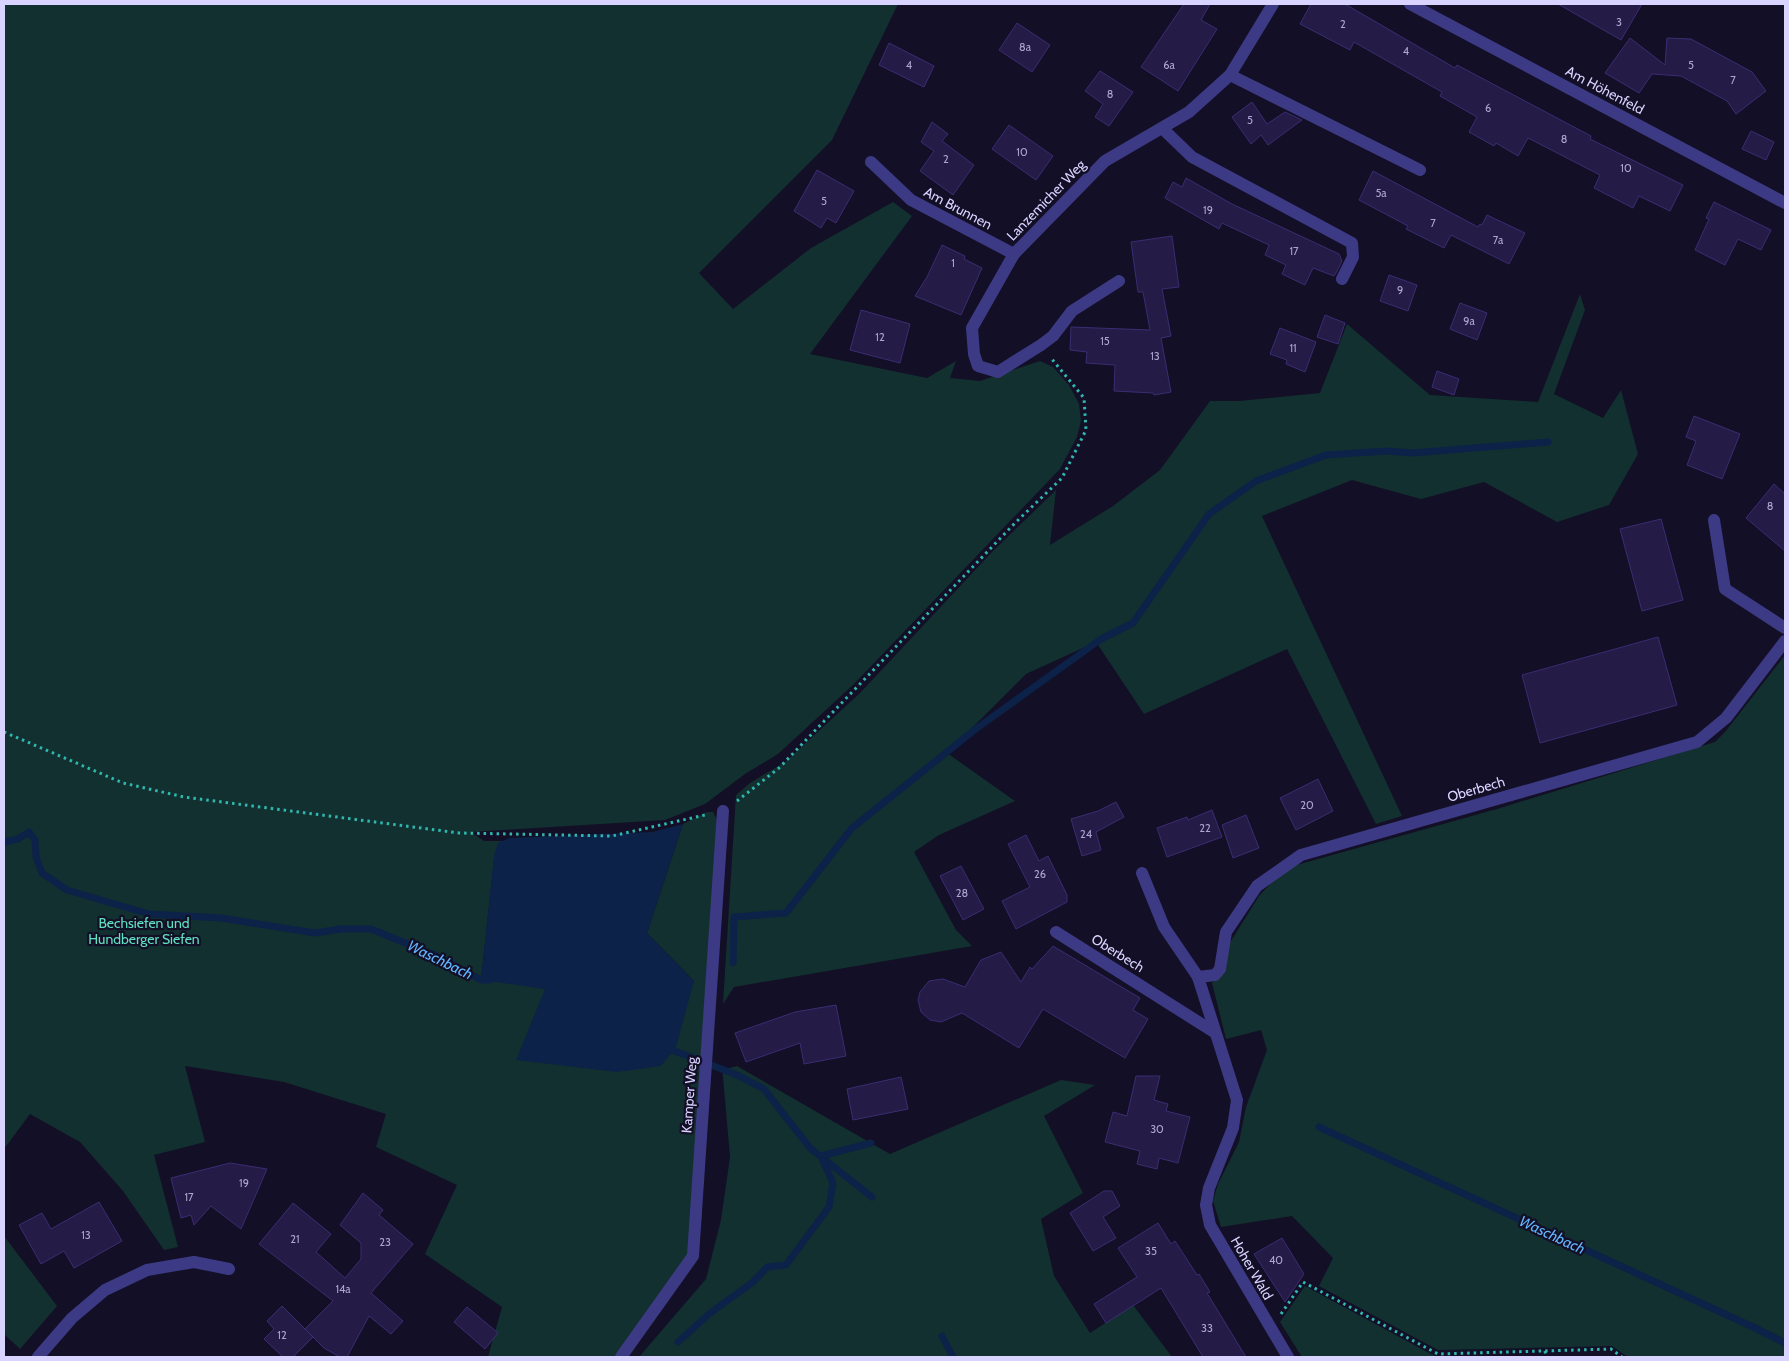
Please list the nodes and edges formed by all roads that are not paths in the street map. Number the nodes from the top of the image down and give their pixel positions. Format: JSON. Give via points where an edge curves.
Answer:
{"nodes":[{"id":1,"x":1273,"y":4,"type":"edge"},
{"id":2,"x":1410,"y":4,"type":"edge"},
{"id":3,"x":1230,"y":75,"type":"junction"},
{"id":4,"x":1163,"y":129,"type":"junction"},
{"id":5,"x":871,"y":162,"type":"dead end"},
{"id":6,"x":1420,"y":170,"type":"dead end"},
{"id":7,"x":1785,"y":203,"type":"edge"},
{"id":8,"x":1014,"y":254,"type":"junction"},
{"id":9,"x":1342,"y":279,"type":"dead end"},
{"id":10,"x":1119,"y":281,"type":"dead end"},
{"id":11,"x":1714,"y":520,"type":"dead end"},
{"id":12,"x":1785,"y":628,"type":"edge"},
{"id":13,"x":1785,"y":642,"type":"edge"},
{"id":14,"x":723,"y":811,"type":"road end"},
{"id":15,"x":1142,"y":873,"type":"dead end"},
{"id":16,"x":1056,"y":932,"type":"dead end"},
{"id":17,"x":1198,"y":977,"type":"junction"},
{"id":18,"x":1214,"y":1032,"type":"junction"},
{"id":19,"x":229,"y":1269,"type":"dead end"},
{"id":20,"x":38,"y":1357,"type":"edge"},
{"id":21,"x":621,"y":1357,"type":"edge"},
{"id":22,"x":1288,"y":1357,"type":"edge"}],
"edges":[{"from":1,"to":3,"type":"street","name":"Lanzemicher Weg"},
{"from":2,"to":7,"type":"street","name":"Am Höhenfeld"},
{"from":3,"to":4,"type":"street","name":"Lanzemicher Weg","via":[[1189,112]]},
{"from":3,"to":6,"type":"street"},
{"from":4,"to":8,"type":"street","name":"Lanzemicher Weg","via":[[1105,161]]},
{"from":4,"to":9,"type":"street","via":[[1192,157],[1352,244],[1353,257]]},
{"from":5,"to":8,"type":"street","name":"Am Brunnen","via":[[911,200]]},
{"from":8,"to":10,"type":"street","name":"Lanzemicher Weg","via":[[972,328],[978,366],[998,372],[1041,346],[1072,312]]},
{"from":11,"to":12,"type":"street","via":[[1725,589]]},
{"from":13,"to":17,"type":"street","name":"Oberbech","via":[[1726,718],[1697,742],[1301,854],[1256,886],[1226,932],[1220,969],[1215,975]]},
{"from":14,"to":21,"type":"street","name":"Kamper Weg","via":[[693,1256]]},
{"from":15,"to":17,"type":"street","via":[[1164,927]]},
{"from":16,"to":18,"type":"street","name":"Oberbech"},
{"from":17,"to":18,"type":"street"},
{"from":18,"to":22,"type":"street","name":"Hoher Wald","via":[[1237,1100],[1233,1128],[1209,1188],[1206,1205],[1210,1225]]},
{"from":19,"to":20,"type":"street","via":[[194,1262],[148,1270],[105,1290],[72,1318]]}]}
